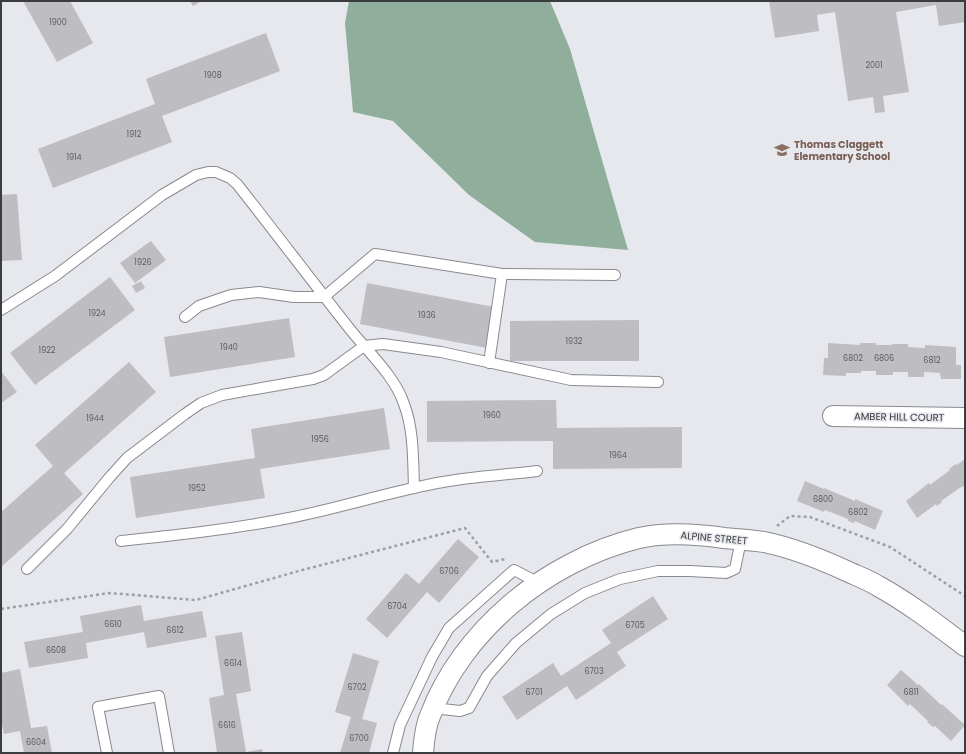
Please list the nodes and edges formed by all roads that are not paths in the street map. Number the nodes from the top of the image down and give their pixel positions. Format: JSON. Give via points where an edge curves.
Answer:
{"nodes":[{"id":1,"x":502,"y":274,"type":"junction"},
{"id":2,"x":615,"y":275,"type":"dead end"},
{"id":3,"x":324,"y":297,"type":"junction"},
{"id":4,"x":1,"y":310,"type":"edge"},
{"id":5,"x":185,"y":317,"type":"dead end"},
{"id":6,"x":364,"y":346,"type":"junction"},
{"id":7,"x":489,"y":363,"type":"junction"},
{"id":8,"x":658,"y":382,"type":"dead end"},
{"id":9,"x":833,"y":416,"type":"dead end"},
{"id":10,"x":965,"y":418,"type":"edge"},
{"id":11,"x":537,"y":471,"type":"dead end"},
{"id":12,"x":414,"y":488,"type":"junction"},
{"id":13,"x":741,"y":540,"type":"junction"},
{"id":14,"x":121,"y":541,"type":"dead end"},
{"id":15,"x":27,"y":569,"type":"dead end"},
{"id":16,"x":539,"y":583,"type":"junction"},
{"id":17,"x":965,"y":646,"type":"edge"},
{"id":18,"x":433,"y":708,"type":"junction"},
{"id":19,"x":107,"y":753,"type":"edge"},
{"id":20,"x":169,"y":753,"type":"edge"},
{"id":21,"x":393,"y":753,"type":"edge"},
{"id":22,"x":423,"y":753,"type":"edge"}],
"edges":[{"from":1,"to":2,"type":"lane"},
{"from":1,"to":3,"type":"lane","via":[[374,254]]},
{"from":1,"to":7,"type":"lane"},
{"from":3,"to":4,"type":"lane","via":[[237,184],[216,172],[208,172],[196,175],[162,196],[55,276]]},
{"from":3,"to":5,"type":"lane","via":[[294,297],[258,292],[231,295],[199,306]]},
{"from":3,"to":6,"type":"lane"},
{"from":6,"to":7,"type":"lane","via":[[383,344],[441,352]]},
{"from":6,"to":12,"type":"lane","via":[[389,377],[404,403],[412,442]]},
{"from":6,"to":15,"type":"lane","via":[[324,375],[313,379],[222,395],[201,403],[127,458],[67,529]]},
{"from":7,"to":8,"type":"lane","via":[[570,380]]},
{"from":9,"to":10,"type":"street","name":"AMBER HILL COURT"},
{"from":11,"to":12,"type":"lane"},
{"from":12,"to":14,"type":"lane","via":[[289,518],[232,528]]},
{"from":13,"to":16,"type":"street","name":"ALPINE STREET","via":[[701,535],[639,538],[576,561]]},
{"from":13,"to":17,"type":"street","name":"ALPINE STREET","via":[[765,542],[841,568],[878,586]]},
{"from":13,"to":18,"type":"lane","via":[[735,569],[726,573],[658,571],[620,579],[585,593],[551,614],[516,643],[487,676],[469,708],[460,711]]},
{"from":16,"to":18,"type":"street","name":"ALPINE STREET","via":[[494,618],[477,637],[450,674]]},
{"from":16,"to":21,"type":"lane","via":[[514,570],[449,628],[432,657],[400,725]]},
{"from":18,"to":22,"type":"street","name":"ALPINE STREET"},
{"from":19,"to":20,"type":"lane","via":[[98,707],[159,696]]}]}
